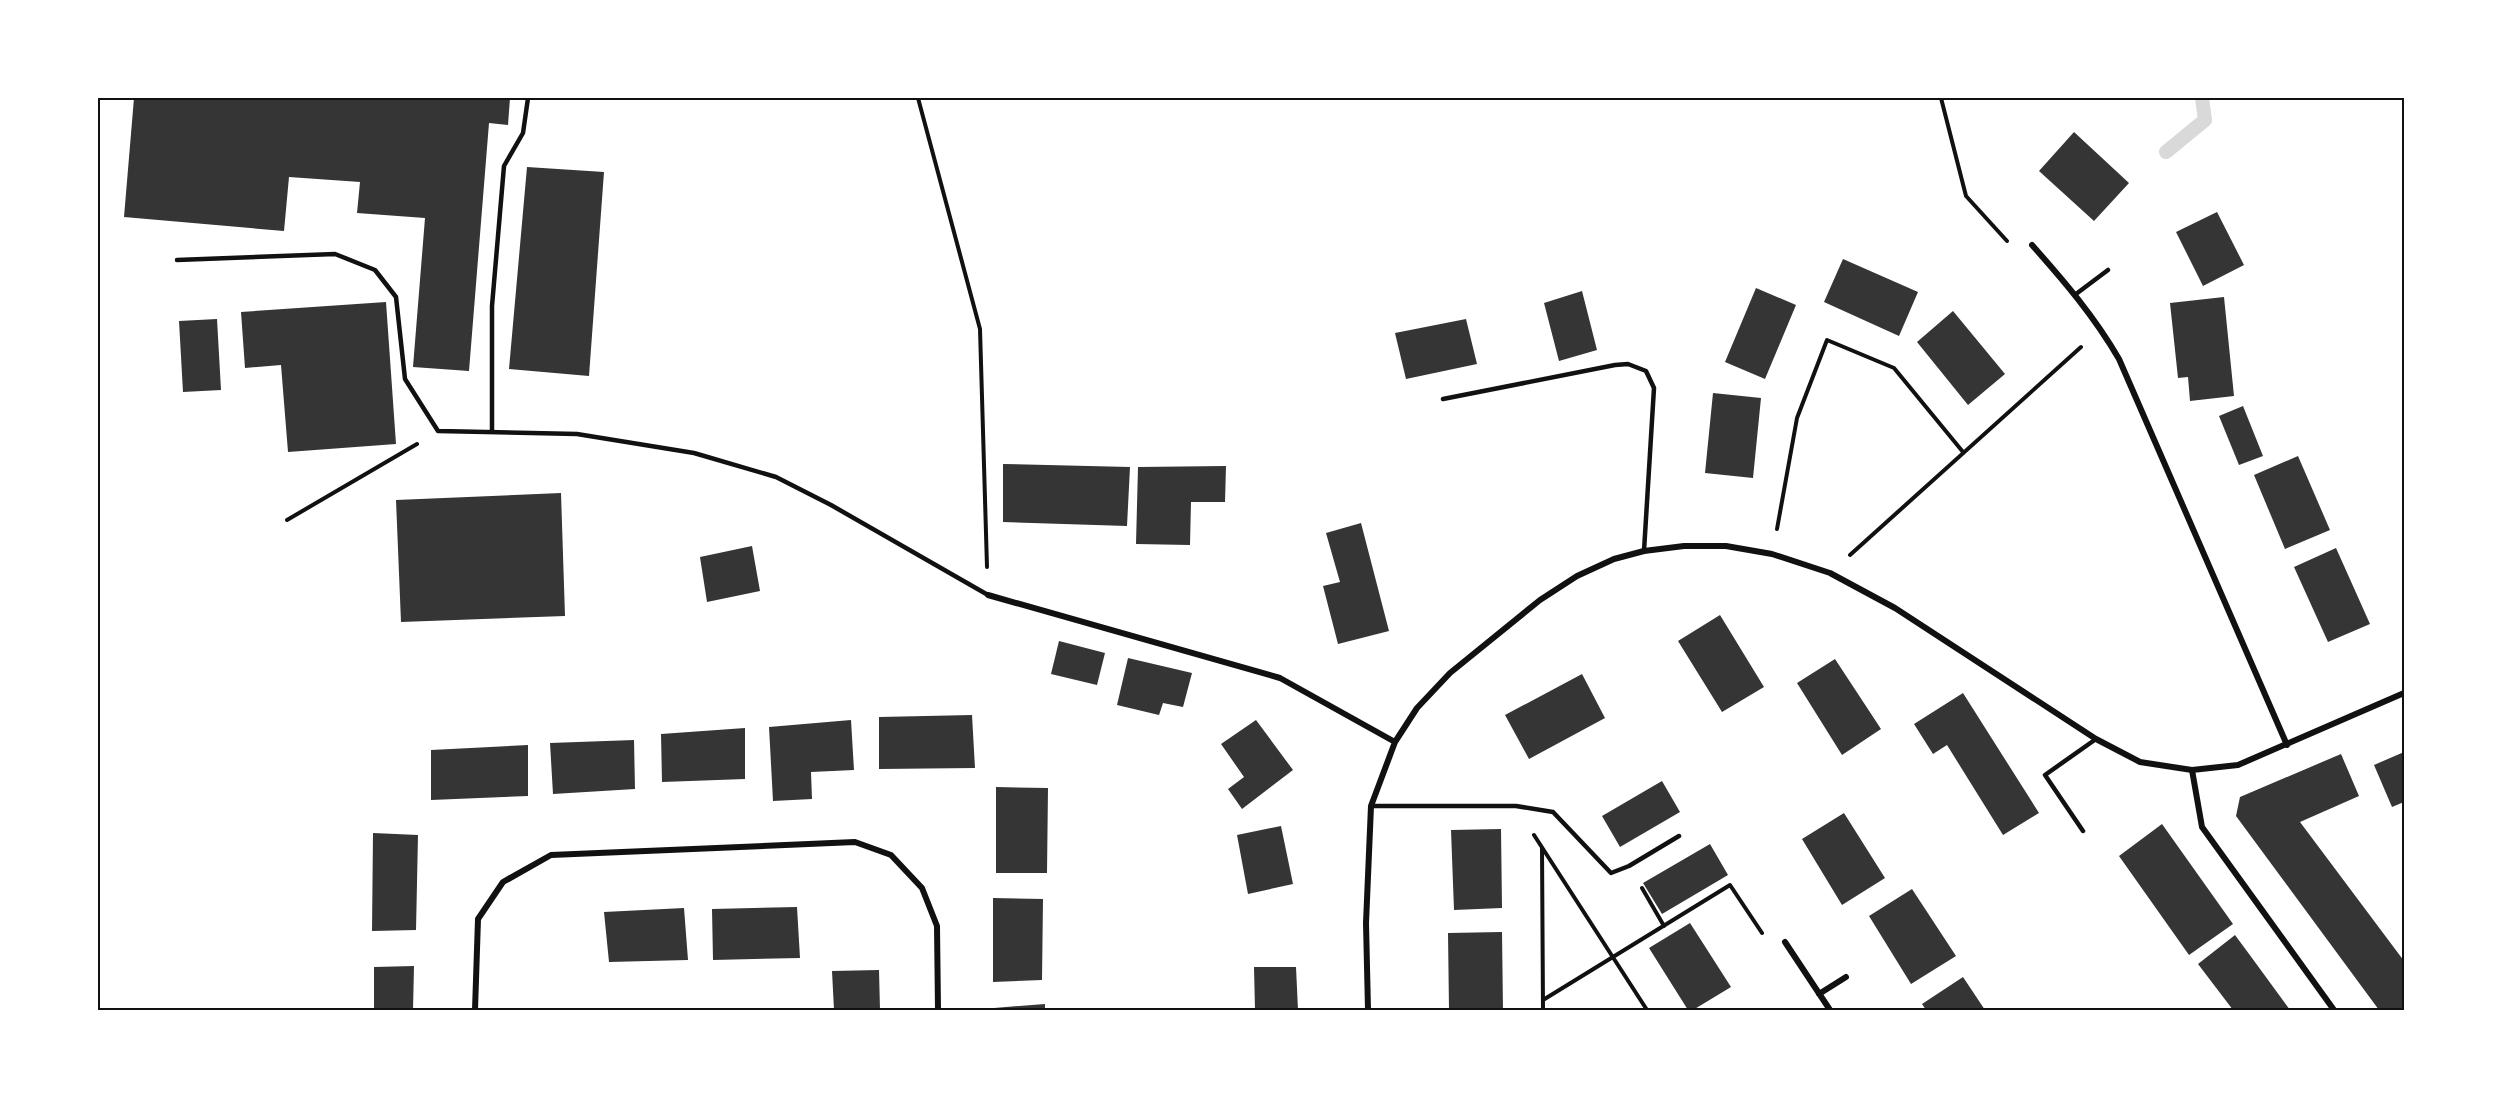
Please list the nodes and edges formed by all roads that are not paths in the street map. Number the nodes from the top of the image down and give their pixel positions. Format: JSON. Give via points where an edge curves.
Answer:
{"nodes":[{"id":1,"x":528,"y":98,"type":"edge"},
{"id":2,"x":2032,"y":245,"type":"road end"},
{"id":3,"x":177,"y":260,"type":"dead end"},
{"id":4,"x":2108,"y":270,"type":"dead end"},
{"id":5,"x":2076,"y":294,"type":"junction"},
{"id":6,"x":1443,"y":399,"type":"dead end"},
{"id":7,"x":492,"y":431,"type":"junction"},
{"id":8,"x":1644,"y":551,"type":"junction"},
{"id":9,"x":988,"y":595,"type":"joint"},
{"id":10,"x":2404,"y":693,"type":"edge"},
{"id":11,"x":2096,"y":739,"type":"junction"},
{"id":12,"x":1395,"y":742,"type":"junction"},
{"id":13,"x":2287,"y":745,"type":"junction"},
{"id":14,"x":2192,"y":770,"type":"junction"},
{"id":15,"x":1371,"y":806,"type":"junction"},
{"id":16,"x":2084,"y":831,"type":"dead end"},
{"id":17,"x":1679,"y":836,"type":"dead end"},
{"id":18,"x":1785,"y":942,"type":"road end"},
{"id":19,"x":1846,"y":977,"type":"dead end"},
{"id":20,"x":1819,"y":994,"type":"junction"},
{"id":21,"x":475,"y":1011,"type":"edge"},
{"id":22,"x":938,"y":1011,"type":"edge"},
{"id":23,"x":1368,"y":1011,"type":"edge"},
{"id":24,"x":1830,"y":1011,"type":"edge"},
{"id":25,"x":2334,"y":1011,"type":"edge"}],
"edges":[{"from":1,"to":7,"type":"lane","via":[[523,133],[504,166],[492,306]]},
{"from":2,"to":5,"type":"street"},
{"from":3,"to":7,"type":"lane","via":[[335,254],[375,270],[396,297],[405,379],[438,431]]},
{"from":4,"to":5,"type":"lane"},
{"from":5,"to":13,"type":"street","via":[[2118,358]]},
{"from":6,"to":8,"type":"lane","via":[[1616,364],[1646,371],[1654,388]]},
{"from":7,"to":9,"type":"lane","via":[[577,434],[694,453],[776,477]]},
{"from":8,"to":11,"type":"street","via":[[1726,546],[1772,554],[1830,573],[1895,608]]},
{"from":8,"to":12,"type":"street","via":[[1576,576],[1540,600],[1450,673],[1417,708]]},
{"from":9,"to":12,"type":"street","via":[[1280,678]]},
{"from":10,"to":13,"type":"street"},
{"from":11,"to":14,"type":"street","via":[[2140,762]]},
{"from":11,"to":16,"type":"lane","via":[[2045,775]]},
{"from":12,"to":15,"type":"street"},
{"from":13,"to":14,"type":"street","via":[[2238,765]]},
{"from":14,"to":25,"type":"street","via":[[2202,827]]},
{"from":15,"to":17,"type":"lane","via":[[1516,806],[1553,812],[1611,873]]},
{"from":15,"to":23,"type":"street","via":[[1366,922]]},
{"from":18,"to":20,"type":"street"},
{"from":19,"to":20,"type":"street"},
{"from":20,"to":24,"type":"street"},
{"from":21,"to":22,"type":"street","via":[[478,919],[503,882],[551,855],[855,842],[891,855],[922,888],[937,926]]}]}
